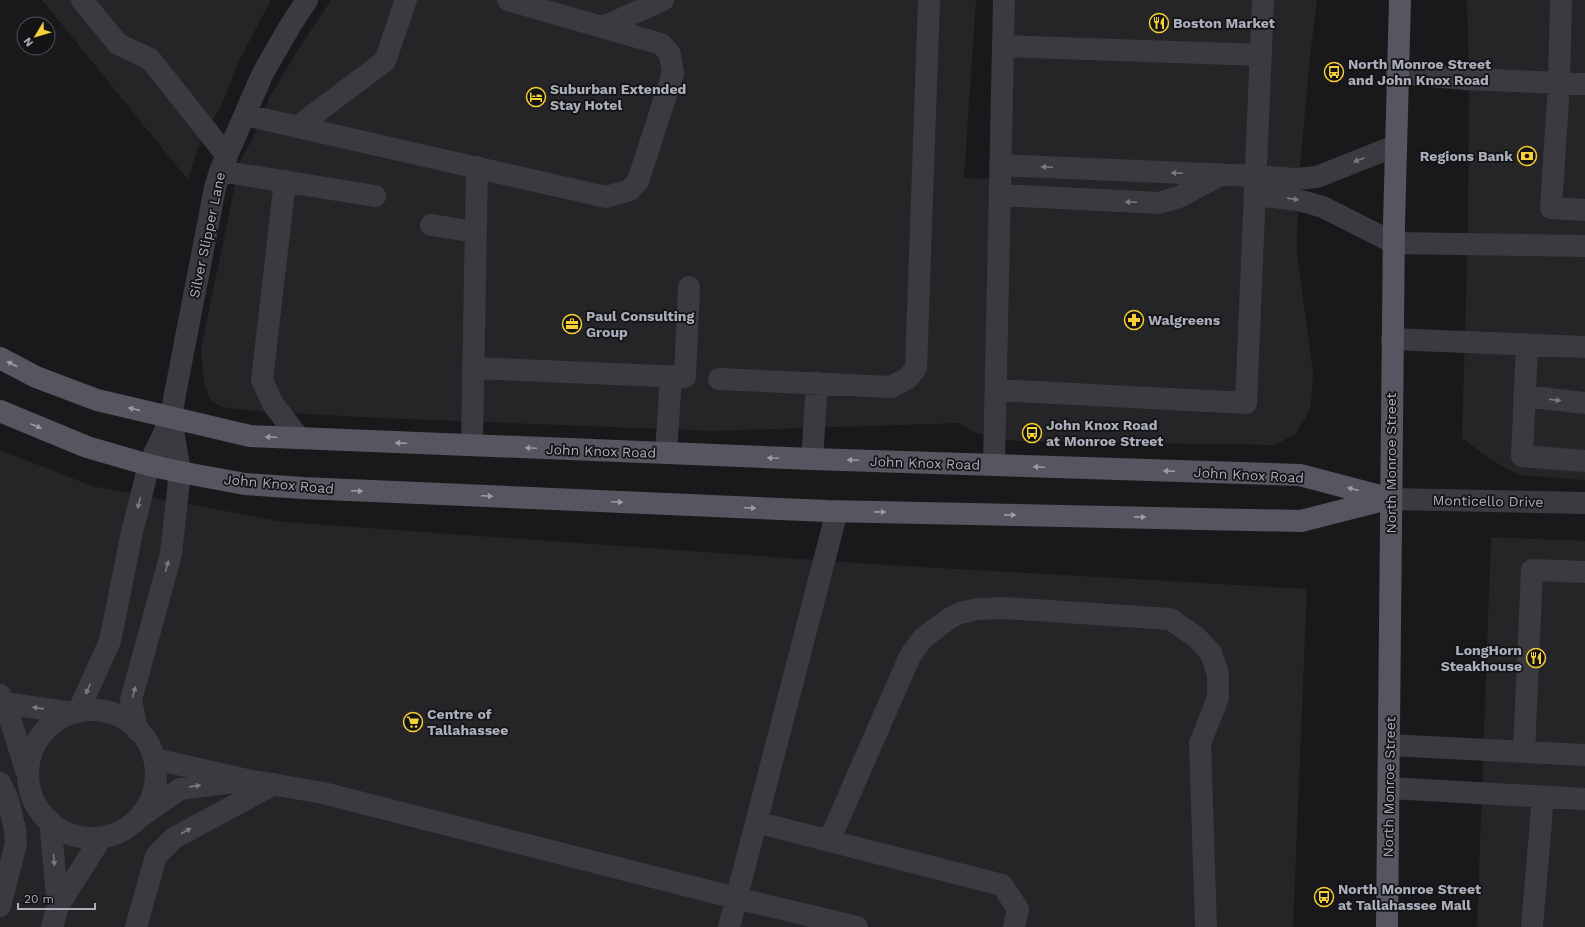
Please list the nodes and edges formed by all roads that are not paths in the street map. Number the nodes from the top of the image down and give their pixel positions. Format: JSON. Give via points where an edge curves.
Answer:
{"nodes":[{"id":1,"x":82,"y":0,"type":"edge"},
{"id":2,"x":307,"y":0,"type":"edge"},
{"id":3,"x":406,"y":0,"type":"edge"},
{"id":4,"x":508,"y":0,"type":"edge"},
{"id":5,"x":663,"y":0,"type":"edge"},
{"id":6,"x":929,"y":0,"type":"edge"},
{"id":7,"x":1004,"y":0,"type":"edge"},
{"id":8,"x":1263,"y":0,"type":"edge"},
{"id":9,"x":1400,"y":0,"type":"edge"},
{"id":10,"x":1561,"y":0,"type":"edge"},
{"id":11,"x":602,"y":28,"type":"junction"},
{"id":12,"x":1003,"y":46,"type":"junction"},
{"id":13,"x":1261,"y":55,"type":"junction"},
{"id":14,"x":1397,"y":73,"type":"junction"},
{"id":15,"x":1559,"y":83,"type":"junction"},
{"id":16,"x":1585,"y":84,"type":"edge"},
{"id":17,"x":245,"y":115,"type":"junction"},
{"id":18,"x":297,"y":127,"type":"junction"},
{"id":19,"x":1395,"y":146,"type":"junction"},
{"id":20,"x":223,"y":164,"type":"junction"},
{"id":21,"x":1001,"y":165,"type":"junction"},
{"id":22,"x":477,"y":167,"type":"junction"},
{"id":23,"x":1220,"y":175,"type":"junction"},
{"id":24,"x":285,"y":182,"type":"junction"},
{"id":25,"x":1255,"y":186,"type":"junction"},
{"id":26,"x":1000,"y":195,"type":"junction"},
{"id":27,"x":375,"y":196,"type":"dead end"},
{"id":28,"x":1585,"y":210,"type":"edge"},
{"id":29,"x":431,"y":225,"type":"dead end"},
{"id":30,"x":476,"y":232,"type":"junction"},
{"id":31,"x":1394,"y":243,"type":"junction"},
{"id":32,"x":1585,"y":246,"type":"edge"},
{"id":33,"x":689,"y":287,"type":"dead end"},
{"id":34,"x":1392,"y":339,"type":"junction"},
{"id":35,"x":1527,"y":345,"type":"junction"},
{"id":36,"x":1585,"y":347,"type":"edge"},
{"id":37,"x":0,"y":358,"type":"edge"},
{"id":38,"x":473,"y":368,"type":"junction"},
{"id":39,"x":671,"y":376,"type":"junction"},
{"id":40,"x":719,"y":379,"type":"dead end"},
{"id":41,"x":817,"y":383,"type":"junction"},
{"id":42,"x":996,"y":390,"type":"junction"},
{"id":43,"x":1524,"y":396,"type":"junction"},
{"id":44,"x":1585,"y":403,"type":"edge"},
{"id":45,"x":0,"y":411,"type":"edge"},
{"id":46,"x":171,"y":418,"type":"junction"},
{"id":47,"x":299,"y":438,"type":"junction"},
{"id":48,"x":472,"y":445,"type":"junction"},
{"id":49,"x":666,"y":453,"type":"junction"},
{"id":50,"x":812,"y":459,"type":"junction"},
{"id":51,"x":1585,"y":461,"type":"edge"},
{"id":52,"x":149,"y":465,"type":"junction"},
{"id":53,"x":994,"y":465,"type":"junction"},
{"id":54,"x":180,"y":472,"type":"junction"},
{"id":55,"x":1391,"y":498,"type":"junction"},
{"id":56,"x":1585,"y":503,"type":"edge"},
{"id":57,"x":837,"y":511,"type":"junction"},
{"id":58,"x":1585,"y":572,"type":"edge"},
{"id":59,"x":3,"y":699,"type":"edge"},
{"id":60,"x":75,"y":712,"type":"junction"},
{"id":61,"x":138,"y":730,"type":"junction"},
{"id":62,"x":1389,"y":745,"type":"junction"},
{"id":63,"x":1524,"y":751,"type":"junction"},
{"id":64,"x":1585,"y":755,"type":"edge"},
{"id":65,"x":155,"y":759,"type":"junction"},
{"id":66,"x":28,"y":777,"type":"junction"},
{"id":67,"x":247,"y":780,"type":"junction"},
{"id":68,"x":0,"y":783,"type":"edge"},
{"id":69,"x":274,"y":784,"type":"junction"},
{"id":70,"x":1390,"y":788,"type":"junction"},
{"id":71,"x":1543,"y":797,"type":"junction"},
{"id":72,"x":1585,"y":799,"type":"edge"},
{"id":73,"x":139,"y":819,"type":"junction"},
{"id":74,"x":50,"y":821,"type":"junction"},
{"id":75,"x":756,"y":822,"type":"junction"},
{"id":76,"x":101,"y":838,"type":"junction"},
{"id":77,"x":829,"y":841,"type":"junction"},
{"id":78,"x":736,"y":898,"type":"junction"},
{"id":79,"x":0,"y":906,"type":"edge"},
{"id":80,"x":58,"y":906,"type":"junction"},
{"id":81,"x":52,"y":927,"type":"edge"},
{"id":82,"x":136,"y":927,"type":"edge"},
{"id":83,"x":729,"y":927,"type":"edge"},
{"id":84,"x":857,"y":927,"type":"edge"},
{"id":85,"x":1014,"y":927,"type":"edge"},
{"id":86,"x":1206,"y":927,"type":"edge"},
{"id":87,"x":1387,"y":927,"type":"edge"},
{"id":88,"x":1532,"y":927,"type":"edge"}],
"edges":[{"from":1,"to":20,"type":"street","via":[[118,44],[150,59]]},
{"from":2,"to":17,"type":"street","name":"Silver Slipper Lane","via":[[263,73]]},
{"from":3,"to":18,"type":"street","via":[[385,61]]},
{"from":4,"to":11,"type":"street"},
{"from":5,"to":11,"type":"street"},
{"from":6,"to":41,"type":"street","via":[[916,368],[908,378],[891,387]]},
{"from":7,"to":12,"type":"street"},
{"from":8,"to":13,"type":"street"},
{"from":9,"to":14,"type":"main road","name":"North Monroe Street"},
{"from":10,"to":15,"type":"street"},
{"from":11,"to":22,"type":"street","via":[[661,44],[670,54],[673,73],[638,181],[630,190],[606,197]]},
{"from":12,"to":13,"type":"street"},
{"from":12,"to":21,"type":"street"},
{"from":13,"to":25,"type":"street"},
{"from":14,"to":15,"type":"street"},
{"from":14,"to":19,"type":"main road","name":"North Monroe Street"},
{"from":15,"to":16,"type":"street"},
{"from":15,"to":28,"type":"street","via":[[1552,208]]},
{"from":17,"to":18,"type":"street"},
{"from":17,"to":20,"type":"street","name":"Silver Slipper Lane"},
{"from":18,"to":22,"type":"street"},
{"from":19,"to":25,"type":"street","one_way":true,"via":[[1317,177]]},
{"from":19,"to":31,"type":"main road","name":"North Monroe Street"},
{"from":20,"to":24,"type":"street"},
{"from":20,"to":46,"type":"street","name":"Silver Slipper Lane","via":[[214,188]]},
{"from":23,"to":21,"type":"street","one_way":true},
{"from":21,"to":26,"type":"street"},
{"from":22,"to":30,"type":"street"},
{"from":23,"to":25,"type":"street"},
{"from":23,"to":26,"type":"street","one_way":true,"via":[[1179,197],[1158,203]]},
{"from":24,"to":27,"type":"street"},
{"from":24,"to":47,"type":"street","via":[[262,380],[273,404]]},
{"from":25,"to":31,"type":"street","one_way":true,"via":[[1323,207]]},
{"from":25,"to":42,"type":"street","via":[[1246,403]]},
{"from":26,"to":42,"type":"street"},
{"from":29,"to":30,"type":"street"},
{"from":30,"to":38,"type":"street"},
{"from":31,"to":32,"type":"street"},
{"from":31,"to":34,"type":"main road","name":"North Monroe Street"},
{"from":33,"to":39,"type":"street","via":[[685,376]]},
{"from":34,"to":35,"type":"street"},
{"from":34,"to":55,"type":"main road","name":"North Monroe Street"},
{"from":35,"to":36,"type":"street"},
{"from":35,"to":43,"type":"street"},
{"from":46,"to":37,"type":"main road","name":"John Knox Road","one_way":true,"via":[[97,400],[36,377]]},
{"from":38,"to":39,"type":"street"},
{"from":38,"to":48,"type":"street"},
{"from":39,"to":49,"type":"street"},
{"from":40,"to":41,"type":"street"},
{"from":41,"to":50,"type":"street"},
{"from":42,"to":53,"type":"street"},
{"from":43,"to":44,"type":"street","one_way":true},
{"from":43,"to":51,"type":"street","via":[[1522,456]]},
{"from":45,"to":52,"type":"main road","name":"John Knox Road","one_way":true,"via":[[87,447]]},
{"from":47,"to":46,"type":"main road","name":"John Knox Road","one_way":true,"via":[[250,436]]},
{"from":46,"to":52,"type":"street","name":"Silver Slipper Lane"},
{"from":46,"to":54,"type":"street","name":"Silver Slipper Lane"},
{"from":48,"to":47,"type":"main road","name":"John Knox Road","one_way":true},
{"from":49,"to":48,"type":"main road","name":"John Knox Road","one_way":true},
{"from":50,"to":49,"type":"main road","name":"John Knox Road","one_way":true},
{"from":53,"to":50,"type":"main road","name":"John Knox Road","one_way":true},
{"from":52,"to":54,"type":"main road","name":"John Knox Road"},
{"from":52,"to":60,"type":"street","name":"Silver Slipper Lane","one_way":true,"via":[[132,532],[110,641]]},
{"from":55,"to":53,"type":"main road","name":"John Knox Road","one_way":true,"via":[[1300,475]]},
{"from":54,"to":57,"type":"main road","name":"John Knox Road","one_way":true,"via":[[245,484],[303,488]]},
{"from":61,"to":54,"type":"street","name":"Silver Slipper Lane","one_way":true,"via":[[131,700],[170,554]]},
{"from":55,"to":56,"type":"street","name":"Monticello Drive"},
{"from":57,"to":55,"type":"main road","name":"John Knox Road","one_way":true,"via":[[1301,521]]},
{"from":55,"to":62,"type":"main road","name":"North Monroe Street"},
{"from":57,"to":75,"type":"street"},
{"from":58,"to":63,"type":"street","via":[[1532,570]]},
{"from":60,"to":59,"type":"street","one_way":true},
{"from":59,"to":66,"type":"street"},
{"from":60,"to":61,"type":"street","via":[[92,710],[113,713]]},
{"from":60,"to":66,"type":"street","via":[[53,723],[39,738],[30,756]]},
{"from":61,"to":65,"type":"street","via":[[146,739]]},
{"from":62,"to":63,"type":"street"},
{"from":62,"to":70,"type":"main road","name":"North Monroe Street"},
{"from":63,"to":64,"type":"street"},
{"from":65,"to":67,"type":"street"},
{"from":65,"to":73,"type":"street","via":[[156,780],[151,801]]},
{"from":66,"to":74,"type":"street","via":[[33,797],[43,815]]},
{"from":67,"to":69,"type":"street"},
{"from":73,"to":67,"type":"street","one_way":true,"via":[[180,789]]},
{"from":68,"to":79,"type":"street","via":[[8,800],[16,844]]},
{"from":69,"to":78,"type":"street","via":[[323,793]]},
{"from":82,"to":69,"type":"street","one_way":true,"via":[[156,856],[174,838]]},
{"from":70,"to":71,"type":"street"},
{"from":70,"to":87,"type":"main road","name":"North Monroe Street"},
{"from":71,"to":72,"type":"street"},
{"from":71,"to":88,"type":"street"},
{"from":73,"to":76,"type":"street","via":[[121,832]]},
{"from":74,"to":76,"type":"street","via":[[59,829],[79,837]]},
{"from":74,"to":80,"type":"street","one_way":true},
{"from":75,"to":77,"type":"street"},
{"from":75,"to":78,"type":"street"},
{"from":76,"to":80,"type":"street"},
{"from":77,"to":85,"type":"street","via":[[1002,885],[1018,909]]},
{"from":77,"to":86,"type":"street","via":[[910,656],[923,638],[950,618],[978,609],[1004,608],[1170,619],[1196,636],[1211,653],[1218,674],[1218,698],[1200,743]]},
{"from":78,"to":83,"type":"street"},
{"from":78,"to":84,"type":"street"},
{"from":80,"to":81,"type":"street"}]}
